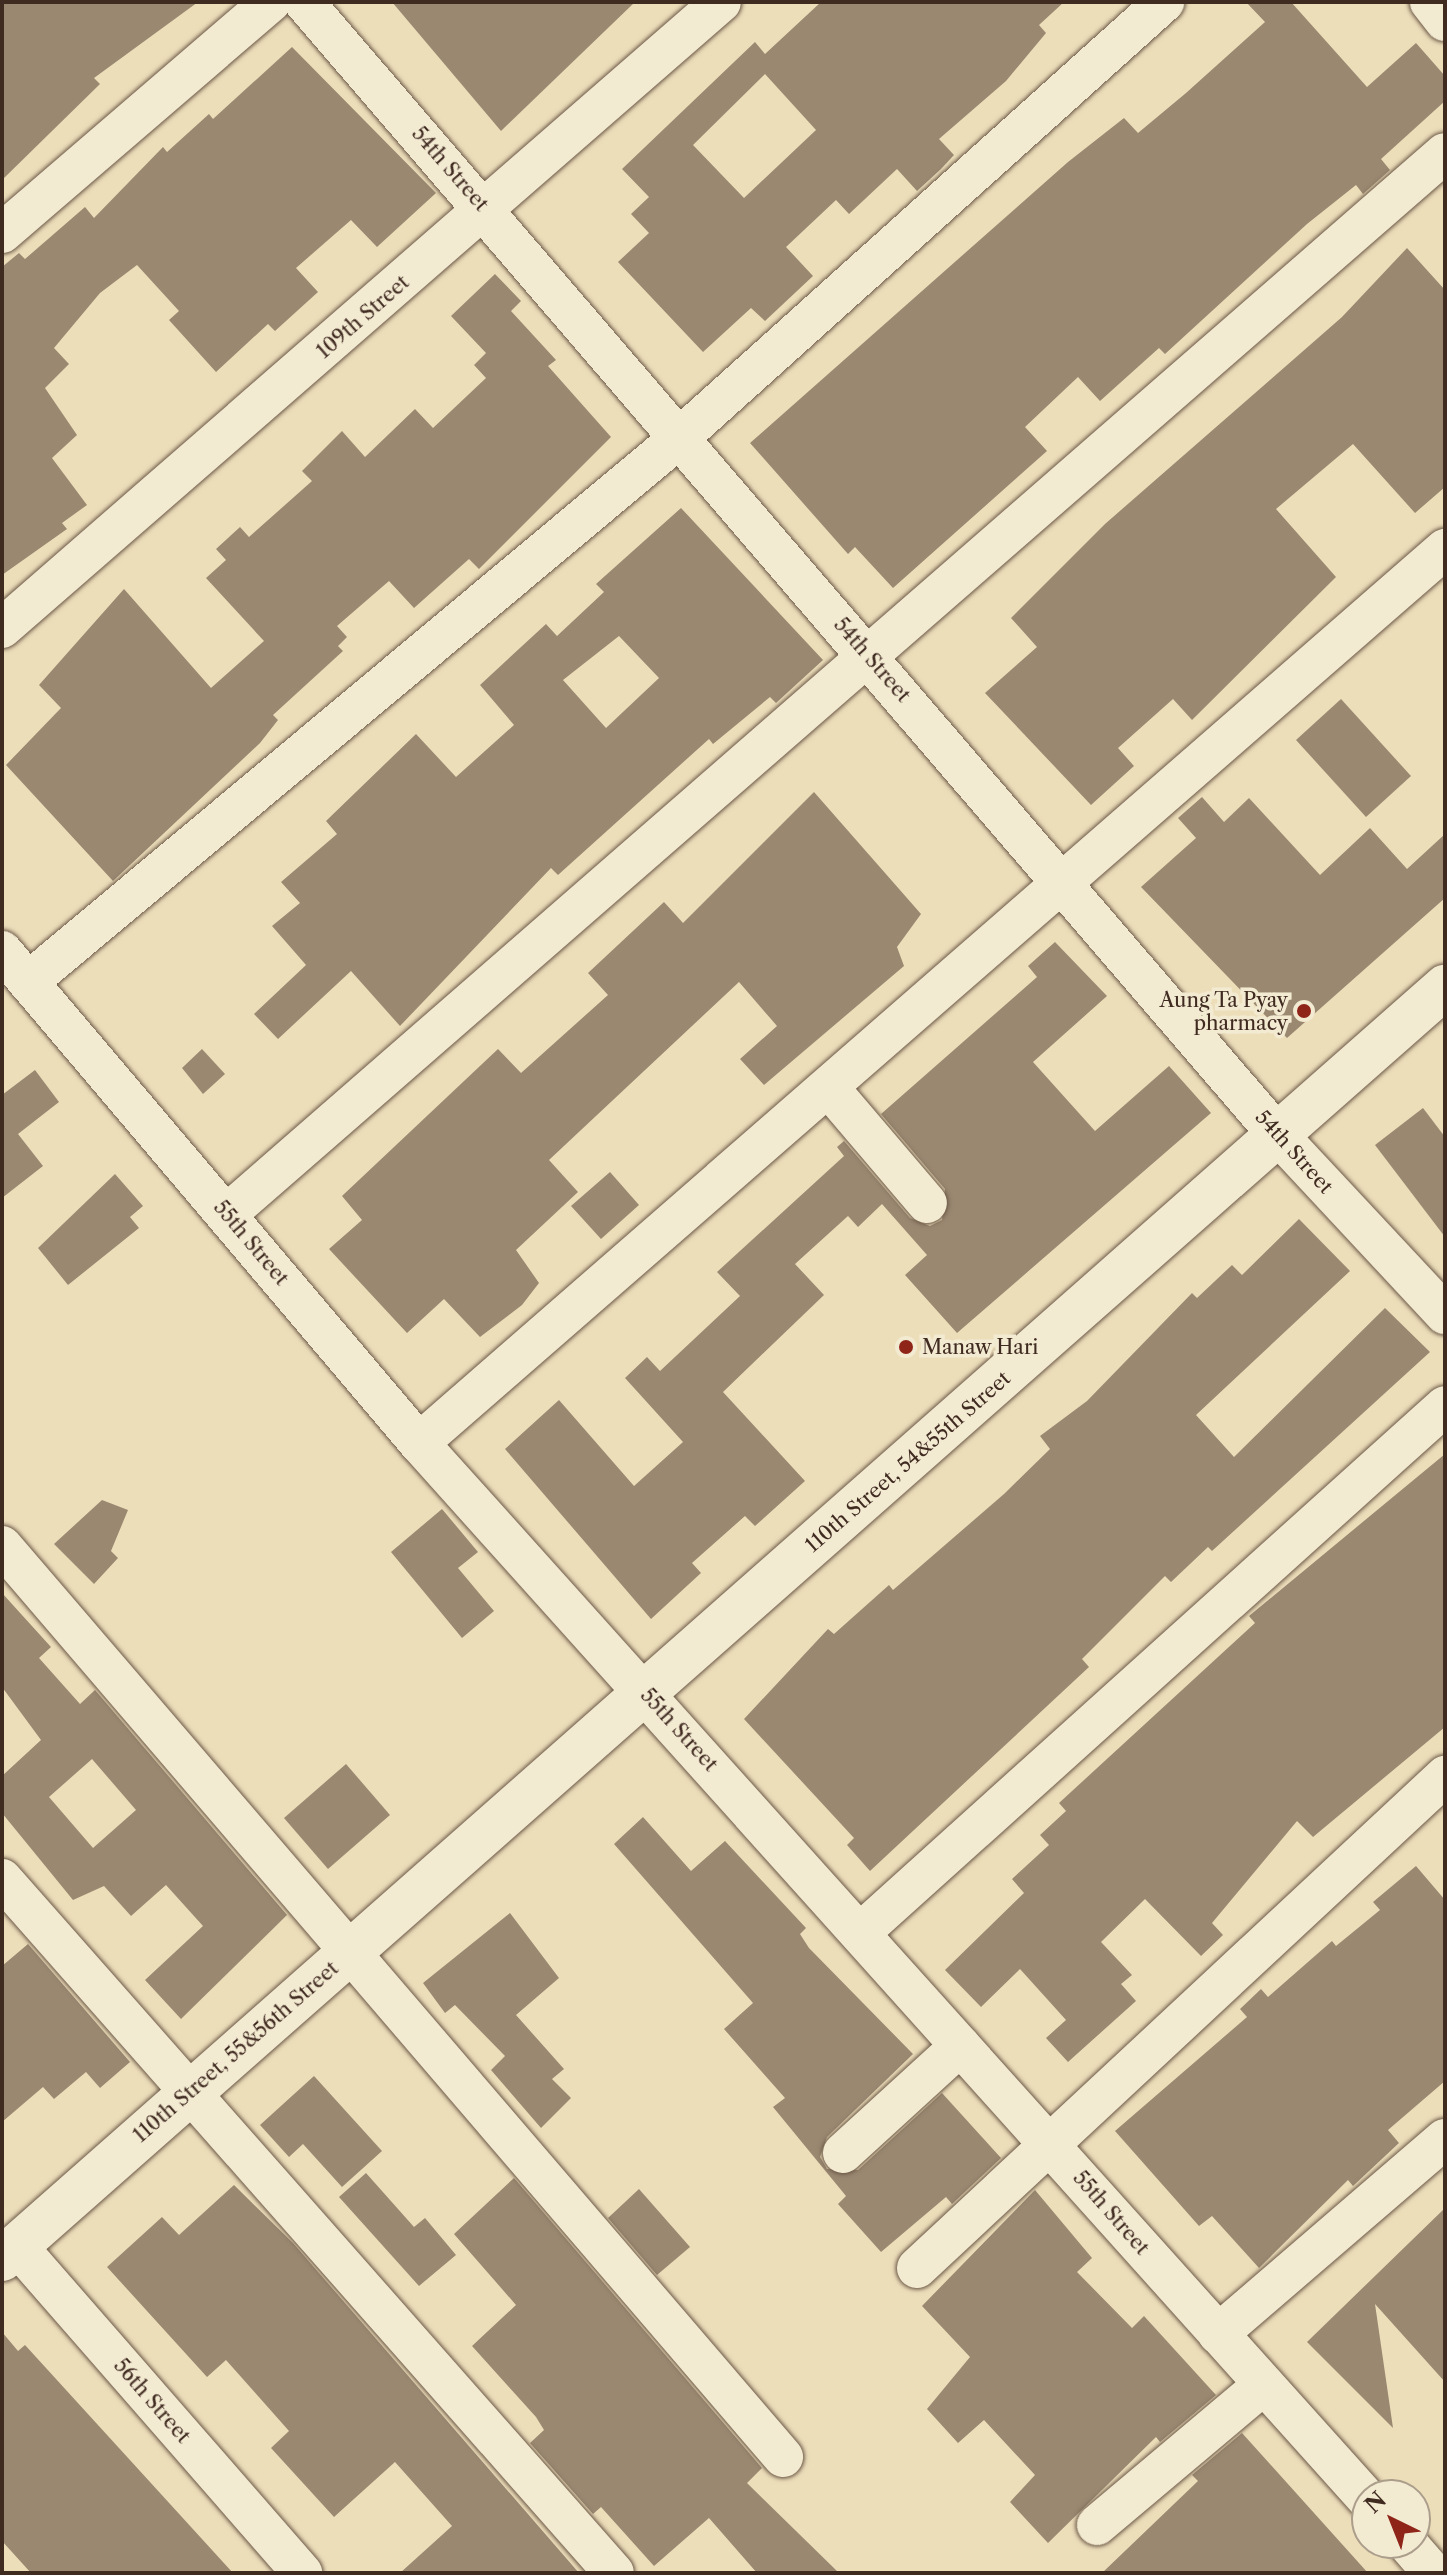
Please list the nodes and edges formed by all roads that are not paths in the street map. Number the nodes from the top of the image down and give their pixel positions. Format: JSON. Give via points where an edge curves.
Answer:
{"nodes":[{"id":1,"x":271,"y":2,"type":"edge"},
{"id":2,"x":304,"y":2,"type":"edge"},
{"id":3,"x":721,"y":2,"type":"edge"},
{"id":4,"x":1164,"y":2,"type":"edge"},
{"id":5,"x":1430,"y":2,"type":"edge"},
{"id":6,"x":1445,"y":21,"type":"edge"},
{"id":7,"x":1445,"y":153,"type":"edge"},
{"id":8,"x":487,"y":211,"type":"junction"},
{"id":9,"x":2,"y":233,"type":"edge"},
{"id":10,"x":678,"y":439,"type":"junction"},
{"id":11,"x":1445,"y":549,"type":"edge"},
{"id":12,"x":2,"y":628,"type":"edge"},
{"id":13,"x":868,"y":655,"type":"junction"},
{"id":14,"x":1063,"y":884,"type":"junction"},
{"id":15,"x":2,"y":951,"type":"edge"},
{"id":16,"x":28,"y":982,"type":"junction"},
{"id":17,"x":1445,"y":987,"type":"edge"},
{"id":18,"x":829,"y":1088,"type":"junction"},
{"id":19,"x":1278,"y":1135,"type":"junction"},
{"id":20,"x":927,"y":1203,"type":"dead end"},
{"id":21,"x":227,"y":1214,"type":"junction"},
{"id":22,"x":1445,"y":1314,"type":"edge"},
{"id":23,"x":1445,"y":1406,"type":"edge"},
{"id":24,"x":419,"y":1443,"type":"junction"},
{"id":25,"x":2,"y":1546,"type":"edge"},
{"id":26,"x":643,"y":1690,"type":"junction"},
{"id":27,"x":561,"y":1764,"type":"joint"},
{"id":28,"x":1445,"y":1776,"type":"edge"},
{"id":29,"x":2,"y":1879,"type":"edge"},
{"id":30,"x":860,"y":1933,"type":"junction"},
{"id":31,"x":351,"y":1952,"type":"junction"},
{"id":32,"x":960,"y":2046,"type":"junction"},
{"id":33,"x":192,"y":2089,"type":"junction"},
{"id":34,"x":1445,"y":2139,"type":"edge"},
{"id":35,"x":1048,"y":2141,"type":"junction"},
{"id":36,"x":843,"y":2153,"type":"dead end"},
{"id":37,"x":7,"y":2245,"type":"edge"},
{"id":38,"x":917,"y":2268,"type":"dead end"},
{"id":39,"x":1218,"y":2334,"type":"junction"},
{"id":40,"x":1263,"y":2385,"type":"junction"},
{"id":41,"x":783,"y":2457,"type":"dead end"},
{"id":42,"x":1351,"y":2481,"type":"edge"},
{"id":43,"x":1097,"y":2525,"type":"dead end"},
{"id":44,"x":302,"y":2573,"type":"edge"},
{"id":45,"x":614,"y":2573,"type":"edge"}],
"edges":[{"from":1,"to":9,"type":"street"},
{"from":2,"to":8,"type":"street","name":"54th Street"},
{"from":3,"to":8,"type":"street","name":"109th Street"},
{"from":4,"to":10,"type":"street"},
{"from":5,"to":6,"type":"street"},
{"from":7,"to":13,"type":"street"},
{"from":8,"to":10,"type":"street","name":"54th Street"},
{"from":8,"to":12,"type":"street","name":"109th Street"},
{"from":10,"to":13,"type":"street","name":"54th Street"},
{"from":10,"to":16,"type":"street"},
{"from":11,"to":14,"type":"street"},
{"from":13,"to":14,"type":"street","name":"54th Street"},
{"from":13,"to":21,"type":"street"},
{"from":14,"to":18,"type":"street"},
{"from":14,"to":19,"type":"street","name":"54th Street"},
{"from":15,"to":16,"type":"street","name":"55th Street"},
{"from":16,"to":21,"type":"street","name":"55th Street"},
{"from":17,"to":19,"type":"main road","name":"110th Street, 54&55th Street"},
{"from":18,"to":20,"type":"street"},
{"from":18,"to":24,"type":"street"},
{"from":19,"to":22,"type":"street","name":"54th Street"},
{"from":19,"to":26,"type":"main road","name":"110th Street, 54&55th Street"},
{"from":21,"to":24,"type":"street","name":"55th Street"},
{"from":23,"to":30,"type":"street"},
{"from":24,"to":26,"type":"street","name":"55th Street"},
{"from":25,"to":31,"type":"street"},
{"from":26,"to":27,"type":"main road","name":"110th Street, 54&55th Street"},
{"from":26,"to":30,"type":"street","name":"55th Street"},
{"from":27,"to":31,"type":"main road","name":"110th Street, 55&56th Street"},
{"from":28,"to":35,"type":"street"},
{"from":29,"to":33,"type":"street"},
{"from":30,"to":32,"type":"street","name":"55th Street"},
{"from":31,"to":33,"type":"main road","name":"110th Street, 55&56th Street"},
{"from":31,"to":41,"type":"street"},
{"from":32,"to":35,"type":"street","name":"55th Street"},
{"from":32,"to":36,"type":"street"},
{"from":33,"to":37,"type":"main road","name":"110th Street, 55&56th Street"},
{"from":33,"to":45,"type":"street"},
{"from":34,"to":39,"type":"street"},
{"from":35,"to":38,"type":"street"},
{"from":35,"to":39,"type":"street","name":"55th Street"},
{"from":37,"to":44,"type":"street","name":"56th Street"},
{"from":39,"to":40,"type":"street","name":"55th Street"},
{"from":40,"to":42,"type":"street","name":"55th Street"},
{"from":40,"to":43,"type":"street"}]}
